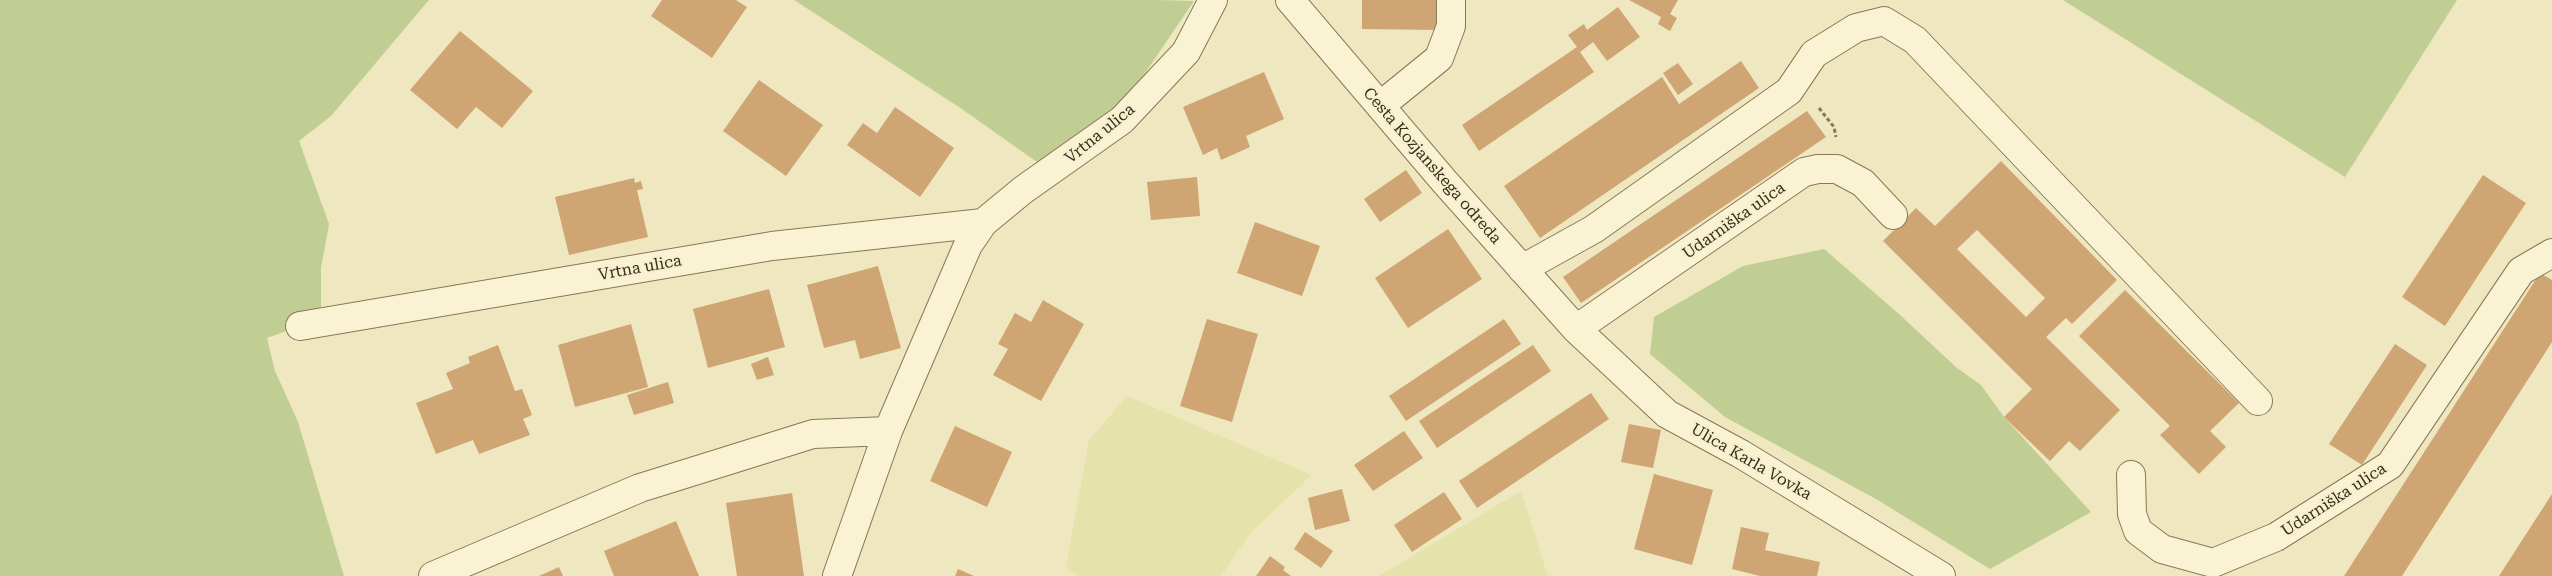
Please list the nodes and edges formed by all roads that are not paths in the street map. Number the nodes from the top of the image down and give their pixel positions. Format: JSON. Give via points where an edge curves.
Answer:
{"nodes":[{"id":1,"x":1213,"y":0,"type":"edge"},
{"id":2,"x":1290,"y":0,"type":"edge"},
{"id":3,"x":1451,"y":0,"type":"edge"},
{"id":4,"x":1380,"y":106,"type":"junction"},
{"id":5,"x":1893,"y":215,"type":"dead end"},
{"id":6,"x":982,"y":224,"type":"junction"},
{"id":7,"x":2552,"y":253,"type":"edge"},
{"id":8,"x":1522,"y":269,"type":"junction"},
{"id":9,"x":300,"y":326,"type":"dead end"},
{"id":10,"x":1576,"y":329,"type":"junction"},
{"id":11,"x":2258,"y":401,"type":"dead end"},
{"id":12,"x":888,"y":431,"type":"junction"},
{"id":13,"x":2131,"y":475,"type":"dead end"},
{"id":14,"x":433,"y":576,"type":"edge"},
{"id":15,"x":837,"y":576,"type":"edge"},
{"id":16,"x":1941,"y":576,"type":"edge"}],
"edges":[{"from":1,"to":6,"type":"street","name":"Vrtna ulica","via":[[1186,52],[1122,120],[1023,190]]},
{"from":2,"to":4,"type":"street","name":"Cesta Kozjanskega odreda"},
{"from":3,"to":4,"type":"street","via":[[1450,26],[1439,58]]},
{"from":4,"to":8,"type":"street","name":"Cesta Kozjanskega odreda"},
{"from":5,"to":10,"type":"street","name":"Udarniška ulica","via":[[1863,183],[1837,169],[1804,172]]},
{"from":6,"to":9,"type":"street","name":"Vrtna ulica","via":[[772,246]]},
{"from":6,"to":12,"type":"street","name":"Vrtna ulica","via":[[968,245]]},
{"from":7,"to":13,"type":"street","name":"Udarniška ulica","via":[[2521,271],[2390,465],[2276,537],[2212,563],[2162,549],[2138,531],[2132,514]]},
{"from":8,"to":10,"type":"street","name":"Cesta Kozjanskega odreda"},
{"from":8,"to":11,"type":"street","via":[[1594,229],[1789,91],[1814,54],[1856,28],[1884,21],[1915,40]]},
{"from":10,"to":16,"type":"street","name":"Ulica Karla Vovka","via":[[1668,414]]},
{"from":12,"to":14,"type":"street","via":[[813,434],[640,488]]},
{"from":12,"to":15,"type":"street","name":"Vrtna ulica"}]}
